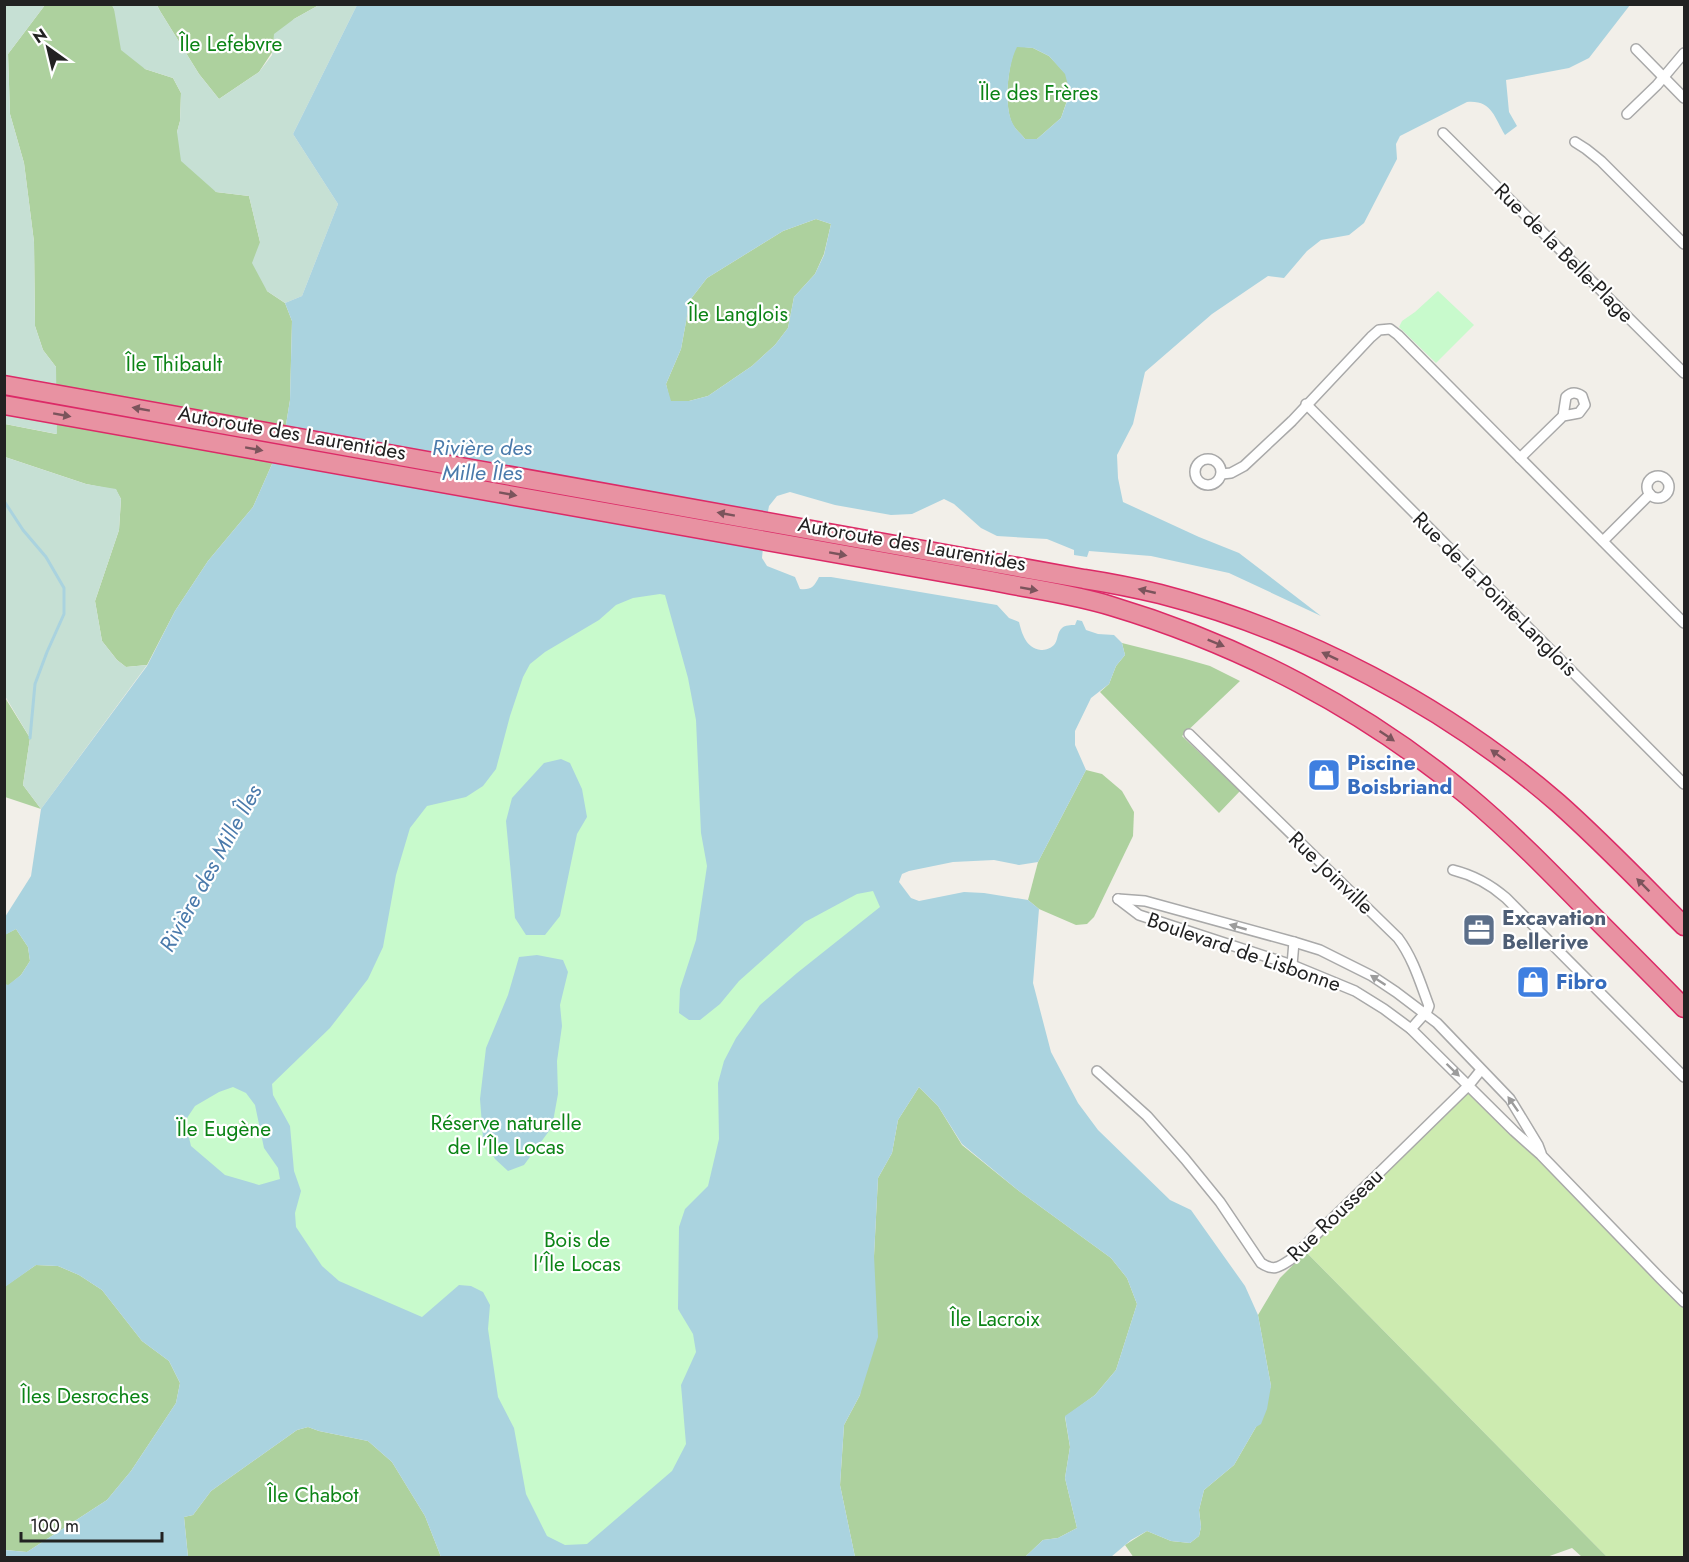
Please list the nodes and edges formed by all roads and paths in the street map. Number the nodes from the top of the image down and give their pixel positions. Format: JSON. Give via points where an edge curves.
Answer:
{"nodes":[{"id":1,"x":1636,"y":49,"type":"dead end"},
{"id":2,"x":1684,"y":53,"type":"edge"},
{"id":3,"x":1663,"y":76,"type":"junction"},
{"id":4,"x":1684,"y":98,"type":"edge"},
{"id":5,"x":1627,"y":114,"type":"dead end"},
{"id":6,"x":1443,"y":133,"type":"dead end"},
{"id":7,"x":1575,"y":142,"type":"dead end"},
{"id":8,"x":1684,"y":244,"type":"edge"},
{"id":9,"x":1684,"y":373,"type":"edge"},
{"id":10,"x":4,"y":385,"type":"edge"},
{"id":11,"x":1306,"y":404,"type":"junction"},
{"id":12,"x":4,"y":405,"type":"edge"},
{"id":13,"x":1563,"y":416,"type":"dead end"},
{"id":14,"x":1520,"y":458,"type":"junction"},
{"id":15,"x":1221,"y":474,"type":"dead end"},
{"id":16,"x":1650,"y":494,"type":"dead end"},
{"id":17,"x":1603,"y":541,"type":"junction"},
{"id":18,"x":1684,"y":621,"type":"edge"},
{"id":19,"x":1189,"y":734,"type":"dead end"},
{"id":20,"x":1684,"y":784,"type":"edge"},
{"id":21,"x":1453,"y":870,"type":"dead end"},
{"id":22,"x":1684,"y":926,"type":"edge"},
{"id":23,"x":1294,"y":942,"type":"junction"},
{"id":24,"x":1292,"y":964,"type":"junction"},
{"id":25,"x":1684,"y":1008,"type":"edge"},
{"id":26,"x":1425,"y":1015,"type":"junction"},
{"id":27,"x":1411,"y":1029,"type":"junction"},
{"id":28,"x":1481,"y":1070,"type":"junction"},
{"id":29,"x":1097,"y":1071,"type":"dead end"},
{"id":30,"x":1684,"y":1077,"type":"edge"},
{"id":31,"x":1469,"y":1085,"type":"junction"},
{"id":32,"x":1541,"y":1155,"type":"junction"},
{"id":33,"x":1684,"y":1302,"type":"edge"}],
"edges":[{"from":1,"to":3,"type":"street"},
{"from":2,"to":3,"type":"street"},
{"from":3,"to":4,"type":"street"},
{"from":3,"to":5,"type":"street"},
{"from":6,"to":9,"type":"street","name":"Rue de la Belle-Plage"},
{"from":7,"to":8,"type":"street","via":[[1601,161]]},
{"from":22,"to":10,"type":"highway","name":"Autoroute des Laurentides","one_way":true,"via":[[1556,802],[1461,729],[1330,656],[1238,619],[1160,594],[1074,577]]},
{"from":11,"to":14,"type":"street","via":[[1375,333],[1390,329]]},
{"from":11,"to":15,"type":"street","via":[[1244,466],[1231,474]]},
{"from":11,"to":20,"type":"street","name":"Rue de la Pointe-Langlois"},
{"from":12,"to":25,"type":"highway","name":"Autoroute des Laurentides","one_way":true,"via":[[981,579],[1101,603],[1156,621],[1282,674],[1384,734],[1439,773],[1528,850]]},
{"from":13,"to":14,"type":"street"},
{"from":14,"to":17,"type":"street"},
{"from":16,"to":17,"type":"street"},
{"from":17,"to":18,"type":"street"},
{"from":19,"to":26,"type":"street","name":"Rue Joinville","via":[[1398,938],[1413,963],[1429,1006]]},
{"from":21,"to":30,"type":"street","via":[[1471,875],[1506,898]]},
{"from":23,"to":24,"type":"street"},
{"from":23,"to":24,"type":"street","name":"Boulevard de Lisbonne","one_way":true,"via":[[1145,901],[1118,899],[1139,915]]},
{"from":26,"to":23,"type":"street","name":"Boulevard de Lisbonne","one_way":true,"via":[[1372,976],[1320,950]]},
{"from":24,"to":27,"type":"street","name":"Boulevard de Lisbonne","via":[[1355,991]]},
{"from":26,"to":27,"type":"street"},
{"from":26,"to":28,"type":"street","name":"Boulevard de Lisbonne"},
{"from":27,"to":31,"type":"street","name":"Boulevard de Lisbonne","one_way":true},
{"from":28,"to":31,"type":"street","name":"Rue Rousseau"},
{"from":32,"to":28,"type":"street","name":"Boulevard de Lisbonne","one_way":true,"via":[[1510,1099]]},
{"from":29,"to":31,"type":"street","name":"Rue Rousseau","via":[[1147,1116],[1185,1159],[1261,1263],[1269,1268],[1290,1260]]},
{"from":31,"to":32,"type":"street","name":"Boulevard de Lisbonne"},
{"from":32,"to":33,"type":"street","name":"Boulevard de Lisbonne"}]}
